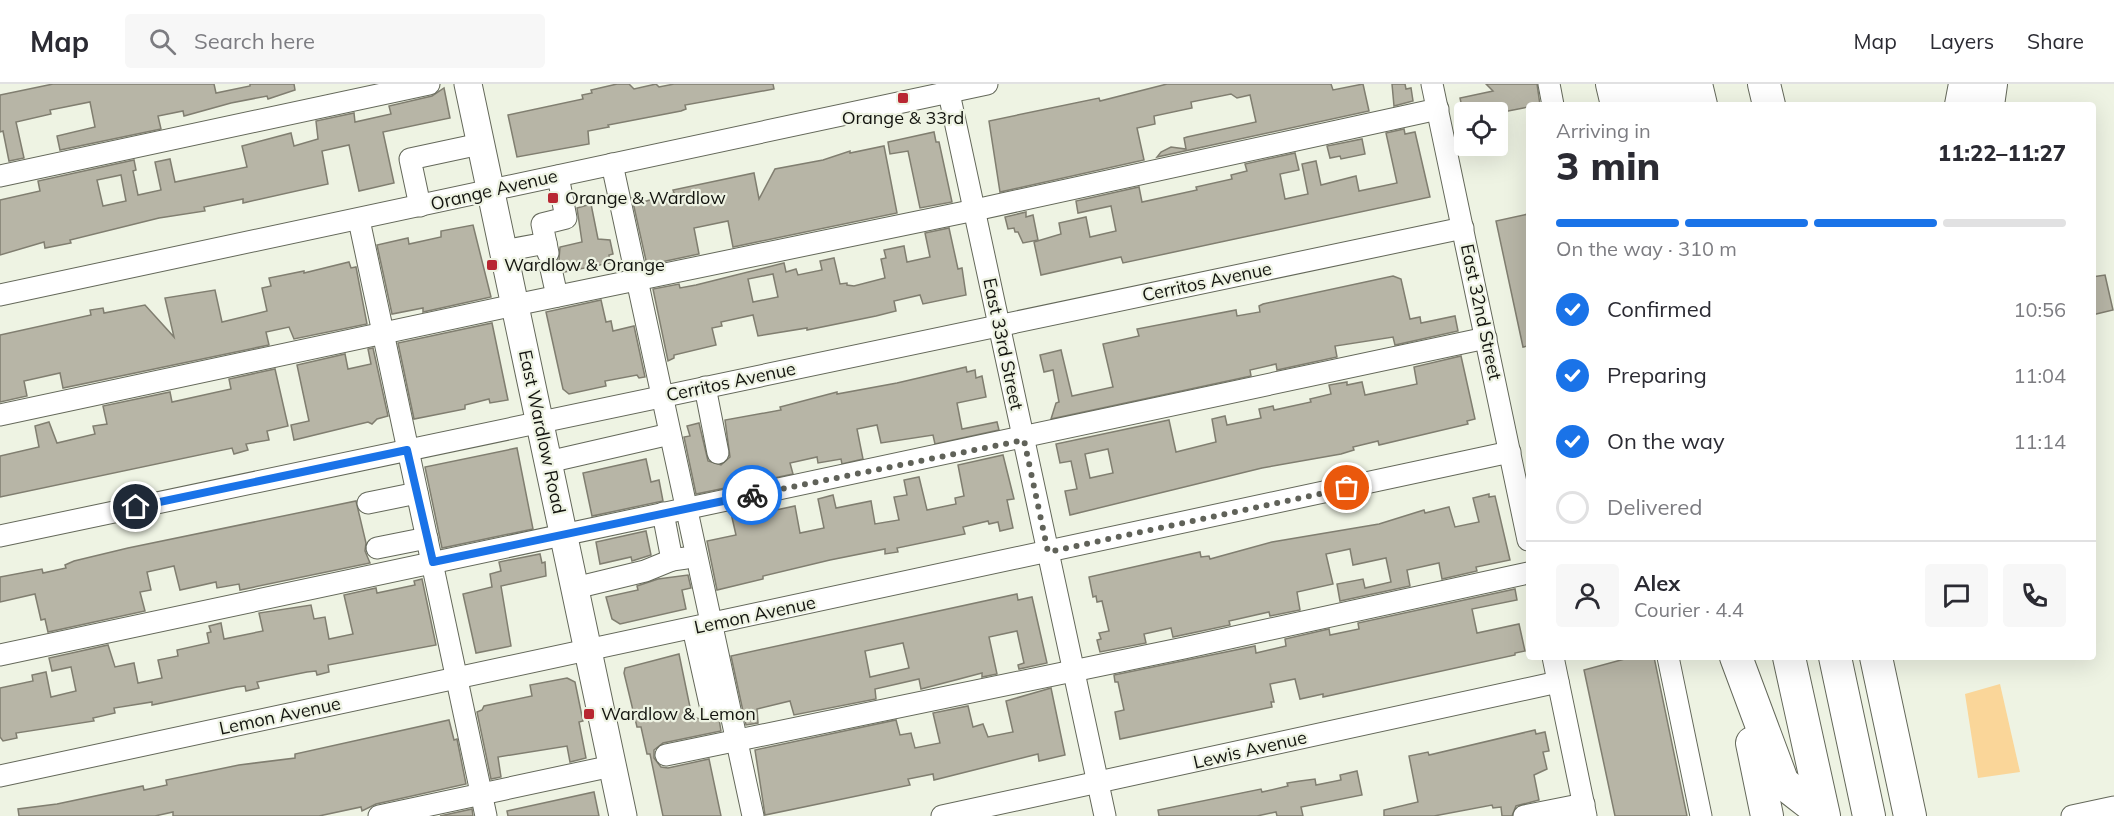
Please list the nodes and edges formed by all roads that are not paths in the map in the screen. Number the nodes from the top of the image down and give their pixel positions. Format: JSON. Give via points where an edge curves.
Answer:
{"nodes":[{"id":1,"x":429,"y":84,"type":"edge"},
{"id":2,"x":468,"y":84,"type":"edge"},
{"id":3,"x":987,"y":84,"type":"edge"},
{"id":4,"x":1432,"y":84,"type":"edge"},
{"id":5,"x":1549,"y":84,"type":"edge"},
{"id":6,"x":1612,"y":84,"type":"edge"},
{"id":7,"x":1637,"y":84,"type":"edge"},
{"id":8,"x":1666,"y":84,"type":"edge"},
{"id":9,"x":1684,"y":84,"type":"edge"},
{"id":10,"x":1696,"y":84,"type":"edge"},
{"id":11,"x":1712,"y":84,"type":"edge"},
{"id":12,"x":1764,"y":84,"type":"edge"},
{"id":13,"x":1965,"y":84,"type":"edge"},
{"id":14,"x":1991,"y":84,"type":"edge"},
{"id":15,"x":948,"y":88,"type":"edge"},
{"id":16,"x":1552,"y":102,"type":"edge"},
{"id":17,"x":1616,"y":102,"type":"edge"},
{"id":18,"x":1640,"y":102,"type":"edge"},
{"id":19,"x":1670,"y":102,"type":"edge"},
{"id":20,"x":1688,"y":102,"type":"edge"},
{"id":21,"x":1700,"y":102,"type":"edge"},
{"id":22,"x":1716,"y":102,"type":"edge"},
{"id":23,"x":1768,"y":102,"type":"edge"},
{"id":24,"x":1962,"y":102,"type":"edge"},
{"id":25,"x":1988,"y":102,"type":"edge"},
{"id":26,"x":1438,"y":109,"type":"junction"},
{"id":27,"x":480,"y":144,"type":"junction"},
{"id":28,"x":605,"y":166,"type":"junction"},
{"id":29,"x":0,"y":176,"type":"edge"},
{"id":30,"x":558,"y":176,"type":"junction"},
{"id":31,"x":491,"y":191,"type":"junction"},
{"id":32,"x":420,"y":206,"type":"junction"},
{"id":33,"x":975,"y":210,"type":"junction"},
{"id":34,"x":359,"y":220,"type":"junction"},
{"id":35,"x":1463,"y":228,"type":"junction"},
{"id":36,"x":503,"y":251,"type":"junction"},
{"id":37,"x":548,"y":255,"type":"junction"},
{"id":38,"x":631,"y":281,"type":"junction"},
{"id":39,"x":0,"y":295,"type":"edge"},
{"id":40,"x":557,"y":296,"type":"junction"},
{"id":41,"x":515,"y":305,"type":"junction"},
{"id":42,"x":999,"y":325,"type":"junction"},
{"id":43,"x":383,"y":333,"type":"junction"},
{"id":44,"x":1486,"y":338,"type":"junction"},
{"id":45,"x":705,"y":387,"type":"junction"},
{"id":46,"x":662,"y":396,"type":"junction"},
{"id":47,"x":0,"y":415,"type":"edge"},
{"id":48,"x":539,"y":422,"type":"junction"},
{"id":49,"x":670,"y":434,"type":"junction"},
{"id":50,"x":1024,"y":440,"type":"junction"},
{"id":51,"x":407,"y":450,"type":"junction"},
{"id":52,"x":1510,"y":452,"type":"junction"},
{"id":53,"x":718,"y":453,"type":"dead end"},
{"id":54,"x":548,"y":462,"type":"junction"},
{"id":55,"x":417,"y":492,"type":"junction"},
{"id":56,"x":368,"y":503,"type":"dead end"},
{"id":57,"x":686,"y":508,"type":"junction"},
{"id":58,"x":663,"y":513,"type":"junction"},
{"id":59,"x":1526,"y":530,"type":"edge"},
{"id":60,"x":563,"y":535,"type":"junction"},
{"id":61,"x":0,"y":536,"type":"edge"},
{"id":62,"x":427,"y":538,"type":"junction"},
{"id":63,"x":377,"y":548,"type":"dead end"},
{"id":64,"x":1048,"y":552,"type":"junction"},
{"id":65,"x":696,"y":557,"type":"junction"},
{"id":66,"x":672,"y":560,"type":"junction"},
{"id":67,"x":433,"y":562,"type":"junction"},
{"id":68,"x":1526,"y":573,"type":"edge"},
{"id":69,"x":575,"y":588,"type":"junction"},
{"id":70,"x":702,"y":626,"type":"junction"},
{"id":71,"x":588,"y":651,"type":"junction"},
{"id":72,"x":0,"y":655,"type":"edge"},
{"id":73,"x":1554,"y":660,"type":"edge"},
{"id":74,"x":1669,"y":660,"type":"edge"},
{"id":75,"x":1735,"y":660,"type":"edge"},
{"id":76,"x":1735,"y":660,"type":"edge"},
{"id":77,"x":1790,"y":660,"type":"edge"},
{"id":78,"x":1806,"y":660,"type":"edge"},
{"id":79,"x":1836,"y":660,"type":"edge"},
{"id":80,"x":1877,"y":660,"type":"edge"},
{"id":81,"x":1074,"y":669,"type":"junction"},
{"id":82,"x":458,"y":678,"type":"junction"},
{"id":83,"x":1558,"y":682,"type":"junction"},
{"id":84,"x":711,"y":709,"type":"dead end"},
{"id":85,"x":736,"y":740,"type":"junction"},
{"id":86,"x":666,"y":754,"type":"dead end"},
{"id":87,"x":612,"y":766,"type":"junction"},
{"id":88,"x":0,"y":776,"type":"edge"},
{"id":89,"x":1099,"y":783,"type":"junction"},
{"id":90,"x":482,"y":794,"type":"junction"},
{"id":91,"x":2114,"y":807,"type":"edge"},
{"id":92,"x":1585,"y":810,"type":"edge"},
{"id":93,"x":1829,"y":815,"type":"edge"},
{"id":94,"x":380,"y":816,"type":"edge"},
{"id":95,"x":486,"y":816,"type":"edge"},
{"id":96,"x":623,"y":816,"type":"edge"},
{"id":97,"x":753,"y":816,"type":"edge"},
{"id":98,"x":942,"y":816,"type":"edge"},
{"id":99,"x":1106,"y":816,"type":"edge"},
{"id":100,"x":1524,"y":816,"type":"edge"},
{"id":101,"x":1701,"y":816,"type":"edge"},
{"id":102,"x":1767,"y":816,"type":"edge"},
{"id":103,"x":1869,"y":816,"type":"edge"},
{"id":104,"x":1910,"y":816,"type":"edge"},
{"id":105,"x":2072,"y":816,"type":"edge"}],
"edges":[{"from":1,"to":29,"type":"street"},
{"from":2,"to":27,"type":"main road","name":"East Wardlow Road"},
{"from":3,"to":15,"type":"street","name":"Orange Avenue"},
{"from":4,"to":26,"type":"street","name":"East 32nd Street"},
{"from":5,"to":16,"type":"street"},
{"from":6,"to":17,"type":"highway"},
{"from":7,"to":18,"type":"highway"},
{"from":8,"to":19,"type":"highway"},
{"from":9,"to":20,"type":"highway"},
{"from":10,"to":21,"type":"highway"},
{"from":11,"to":22,"type":"highway"},
{"from":12,"to":23,"type":"highway"},
{"from":13,"to":24,"type":"highway"},
{"from":14,"to":25,"type":"highway"},
{"from":15,"to":28,"type":"street","name":"Orange Avenue"},
{"from":15,"to":33,"type":"street","name":"East 33rd Street"},
{"from":26,"to":33,"type":"street"},
{"from":26,"to":35,"type":"street","name":"East 32nd Street"},
{"from":27,"to":31,"type":"main road","name":"East Wardlow Road"},
{"from":27,"to":32,"type":"street","via":[[410,159]]},
{"from":28,"to":30,"type":"street","name":"Orange Avenue"},
{"from":28,"to":38,"type":"street"},
{"from":30,"to":31,"type":"street","name":"Orange Avenue"},
{"from":30,"to":37,"type":"street","via":[[566,218],[542,224]]},
{"from":31,"to":32,"type":"street","name":"Orange Avenue"},
{"from":31,"to":36,"type":"main road","name":"East Wardlow Road"},
{"from":32,"to":34,"type":"street","name":"Orange Avenue"},
{"from":33,"to":38,"type":"street"},
{"from":33,"to":42,"type":"street","name":"East 33rd Street"},
{"from":34,"to":39,"type":"street","name":"Orange Avenue"},
{"from":34,"to":43,"type":"street"},
{"from":35,"to":42,"type":"street","name":"Cerritos Avenue"},
{"from":35,"to":44,"type":"street","name":"East 32nd Street"},
{"from":36,"to":37,"type":"street"},
{"from":36,"to":41,"type":"main road","name":"East Wardlow Road"},
{"from":37,"to":40,"type":"street"},
{"from":38,"to":40,"type":"street"},
{"from":38,"to":46,"type":"street"},
{"from":40,"to":41,"type":"street"},
{"from":41,"to":43,"type":"street"},
{"from":41,"to":48,"type":"main road","name":"East Wardlow Road"},
{"from":42,"to":45,"type":"street","name":"Cerritos Avenue"},
{"from":42,"to":50,"type":"street","name":"East 33rd Street"},
{"from":43,"to":47,"type":"street"},
{"from":43,"to":51,"type":"street"},
{"from":44,"to":50,"type":"street"},
{"from":44,"to":52,"type":"street","name":"East 32nd Street"},
{"from":45,"to":46,"type":"street","name":"Cerritos Avenue"},
{"from":45,"to":53,"type":"street"},
{"from":46,"to":48,"type":"street","name":"Cerritos Avenue"},
{"from":46,"to":49,"type":"street"},
{"from":48,"to":51,"type":"street","name":"Cerritos Avenue"},
{"from":48,"to":54,"type":"main road","name":"East Wardlow Road"},
{"from":49,"to":54,"type":"street"},
{"from":49,"to":57,"type":"street"},
{"from":50,"to":57,"type":"street"},
{"from":50,"to":64,"type":"street","name":"East 33rd Street"},
{"from":51,"to":55,"type":"street"},
{"from":51,"to":61,"type":"street","name":"Cerritos Avenue"},
{"from":52,"to":59,"type":"street","name":"East 32nd Street"},
{"from":52,"to":64,"type":"street","name":"Lemon Avenue"},
{"from":54,"to":60,"type":"main road","name":"East Wardlow Road"},
{"from":55,"to":56,"type":"street"},
{"from":55,"to":62,"type":"street"},
{"from":57,"to":58,"type":"street"},
{"from":57,"to":65,"type":"street"},
{"from":58,"to":60,"type":"street"},
{"from":58,"to":66,"type":"street"},
{"from":60,"to":67,"type":"street"},
{"from":60,"to":69,"type":"main road","name":"East Wardlow Road"},
{"from":62,"to":63,"type":"street"},
{"from":62,"to":67,"type":"street"},
{"from":64,"to":70,"type":"street","name":"Lemon Avenue"},
{"from":64,"to":81,"type":"street","name":"East 33rd Street"},
{"from":65,"to":66,"type":"street"},
{"from":65,"to":70,"type":"street"},
{"from":66,"to":69,"type":"street","via":[[645,571]]},
{"from":67,"to":72,"type":"street"},
{"from":67,"to":82,"type":"street"},
{"from":68,"to":81,"type":"street"},
{"from":69,"to":71,"type":"main road","name":"East Wardlow Road"},
{"from":70,"to":71,"type":"street","name":"Lemon Avenue"},
{"from":70,"to":84,"type":"street"},
{"from":70,"to":85,"type":"street"},
{"from":71,"to":82,"type":"street","name":"Lemon Avenue"},
{"from":71,"to":87,"type":"main road","name":"East Wardlow Road"},
{"from":73,"to":83,"type":"street"},
{"from":74,"to":101,"type":"street"},
{"from":75,"to":93,"type":"highway","via":[[1784,783]]},
{"from":76,"to":102,"type":"highway"},
{"from":77,"to":93,"type":"highway"},
{"from":78,"to":93,"type":"highway"},
{"from":79,"to":103,"type":"highway"},
{"from":80,"to":104,"type":"highway"},
{"from":81,"to":85,"type":"street"},
{"from":81,"to":89,"type":"street","name":"East 33rd Street"},
{"from":82,"to":88,"type":"street","name":"Lemon Avenue"},
{"from":82,"to":90,"type":"street"},
{"from":83,"to":89,"type":"street","name":"Lewis Avenue"},
{"from":83,"to":92,"type":"street"},
{"from":85,"to":86,"type":"street"},
{"from":85,"to":97,"type":"street"},
{"from":87,"to":90,"type":"street"},
{"from":87,"to":96,"type":"main road","name":"East Wardlow Road"},
{"from":89,"to":98,"type":"street","name":"Lewis Avenue"},
{"from":89,"to":99,"type":"street","name":"East 33rd Street"},
{"from":90,"to":94,"type":"street"},
{"from":90,"to":95,"type":"street"},
{"from":91,"to":105,"type":"street"},
{"from":92,"to":100,"type":"street"}]}
